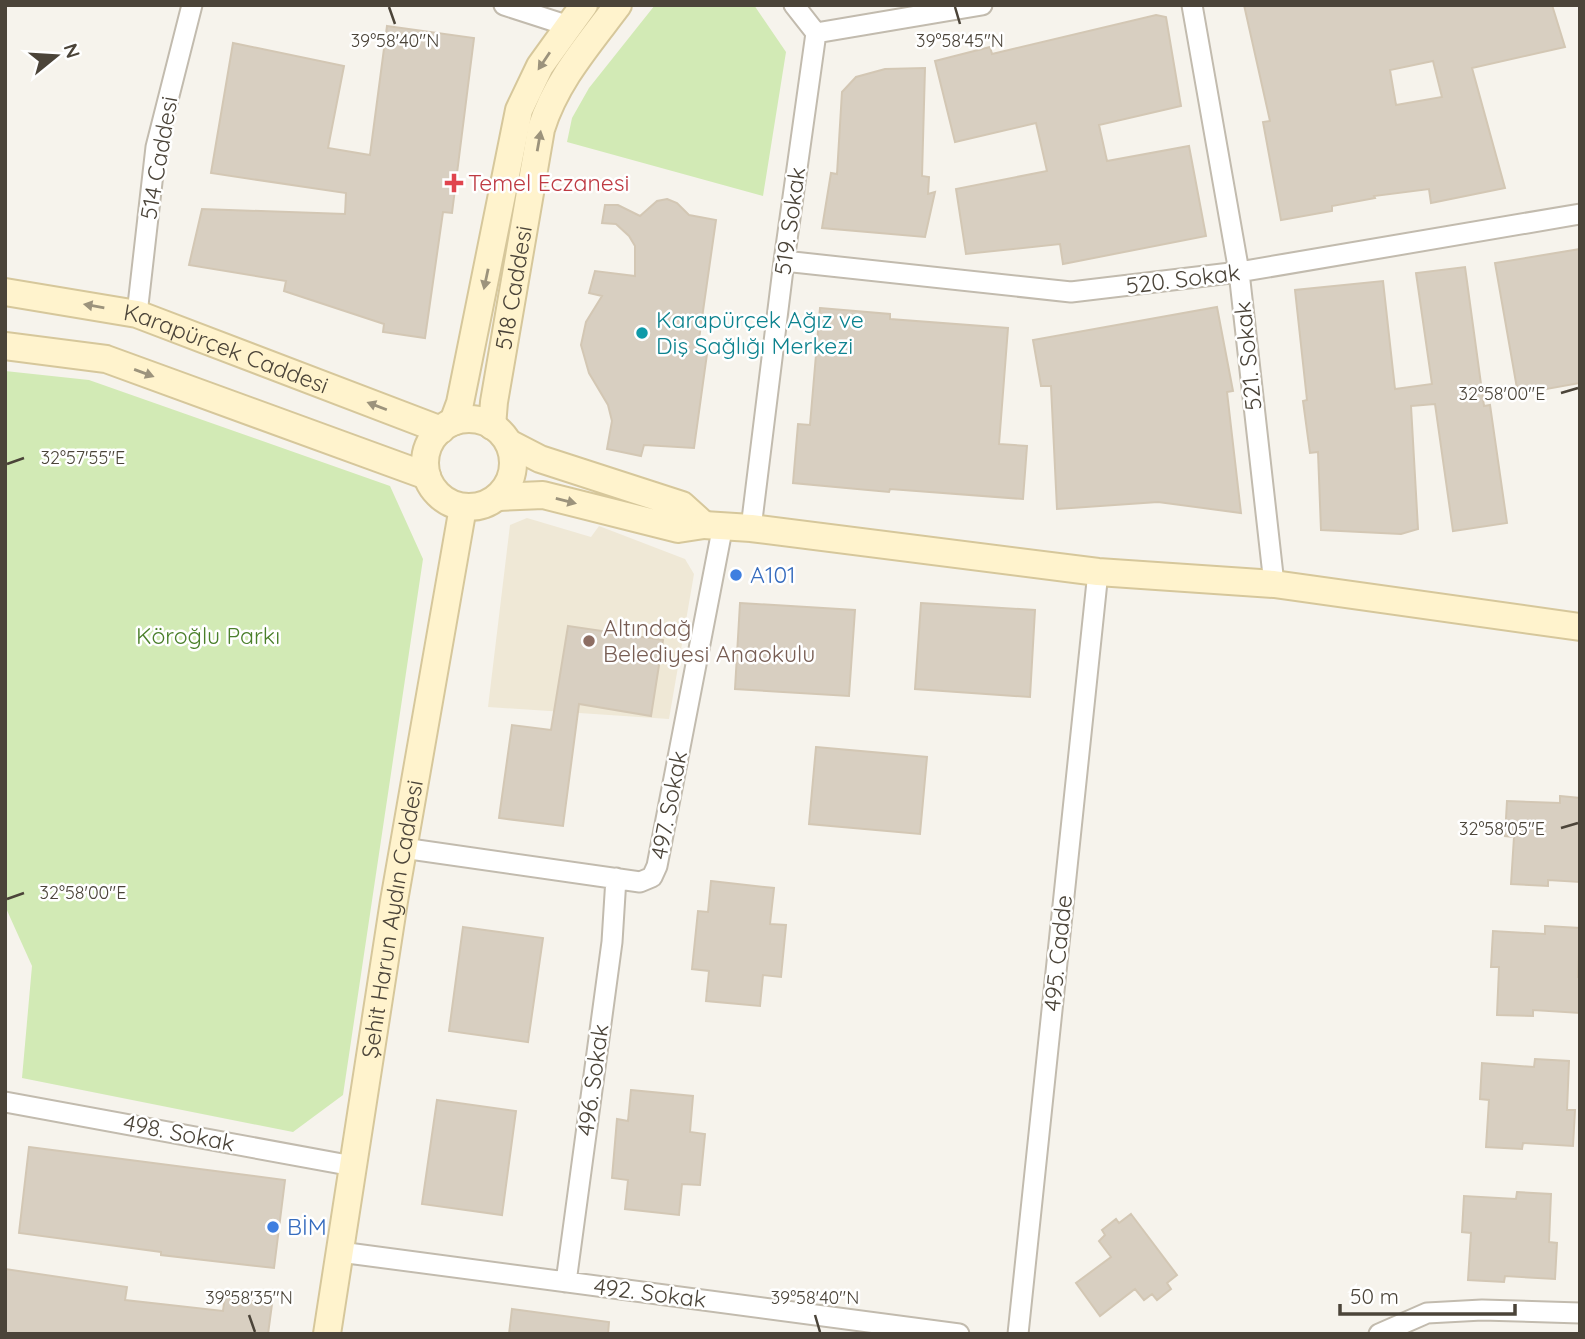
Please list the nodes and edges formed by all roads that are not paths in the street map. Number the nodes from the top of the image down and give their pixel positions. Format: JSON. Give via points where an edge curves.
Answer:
{"nodes":[{"id":1,"x":192,"y":5,"type":"edge"},
{"id":2,"x":504,"y":5,"type":"edge"},
{"id":3,"x":618,"y":5,"type":"edge"},
{"id":4,"x":794,"y":5,"type":"edge"},
{"id":5,"x":982,"y":5,"type":"edge"},
{"id":6,"x":1192,"y":5,"type":"edge"},
{"id":7,"x":576,"y":16,"type":"edge"},
{"id":8,"x":816,"y":33,"type":"junction"},
{"id":9,"x":1580,"y":214,"type":"edge"},
{"id":10,"x":783,"y":261,"type":"junction"},
{"id":11,"x":1239,"y":272,"type":"junction"},
{"id":12,"x":5,"y":292,"type":"edge"},
{"id":13,"x":137,"y":314,"type":"junction"},
{"id":14,"x":5,"y":346,"type":"edge"},
{"id":15,"x":447,"y":426,"type":"junction"},
{"id":16,"x":500,"y":435,"type":"junction"},
{"id":17,"x":427,"y":476,"type":"junction"},
{"id":18,"x":499,"y":497,"type":"junction"},
{"id":19,"x":463,"y":507,"type":"junction"},
{"id":20,"x":714,"y":525,"type":"junction"},
{"id":21,"x":751,"y":528,"type":"junction"},
{"id":22,"x":1098,"y":572,"type":"junction"},
{"id":23,"x":1274,"y":584,"type":"junction"},
{"id":24,"x":1580,"y":627,"type":"edge"},
{"id":25,"x":403,"y":848,"type":"junction"},
{"id":26,"x":617,"y":878,"type":"junction"},
{"id":27,"x":5,"y":1102,"type":"edge"},
{"id":28,"x":353,"y":1166,"type":"junction"},
{"id":29,"x":340,"y":1252,"type":"junction"},
{"id":30,"x":566,"y":1282,"type":"junction"},
{"id":31,"x":1580,"y":1313,"type":"edge"},
{"id":32,"x":842,"y":1326,"type":"edge"},
{"id":33,"x":327,"y":1334,"type":"edge"},
{"id":34,"x":959,"y":1334,"type":"edge"},
{"id":35,"x":1018,"y":1334,"type":"edge"},
{"id":36,"x":1379,"y":1334,"type":"edge"}],
"edges":[{"from":1,"to":13,"type":"street","name":"514 Caddesi","via":[[156,147]]},
{"from":2,"to":7,"type":"street"},
{"from":16,"to":3,"type":"main road","name":"518 Caddesi","one_way":true,"via":[[496,388],[545,116],[559,84]]},
{"from":4,"to":8,"type":"street"},
{"from":5,"to":8,"type":"street"},
{"from":6,"to":11,"type":"street","name":"521. Sokak"},
{"from":7,"to":15,"type":"main road","name":"518 Caddesi","one_way":true,"via":[[540,66],[519,110],[460,403]]},
{"from":8,"to":10,"type":"street","name":"519. Sokak"},
{"from":9,"to":11,"type":"street","name":"520. Sokak"},
{"from":10,"to":11,"type":"street","name":"520. Sokak","via":[[1071,292]]},
{"from":10,"to":21,"type":"street","name":"519. Sokak"},
{"from":11,"to":23,"type":"street","name":"521. Sokak"},
{"from":13,"to":12,"type":"main road","name":"Karapürçek Caddesi","one_way":true},
{"from":15,"to":13,"type":"main road","name":"Karapürçek Caddesi","one_way":true},
{"from":14,"to":17,"type":"main road","one_way":true,"via":[[106,359]]},
{"from":15,"to":16,"type":"main road","via":[[474,419]]},
{"from":15,"to":17,"type":"main road","via":[[428,447]]},
{"from":16,"to":18,"type":"main road","via":[[513,457],[513,471]]},
{"from":16,"to":20,"type":"main road","via":[[540,460],[682,505]]},
{"from":17,"to":19,"type":"main road","via":[[444,500]]},
{"from":18,"to":19,"type":"main road","via":[[486,505]]},
{"from":18,"to":20,"type":"main road","one_way":true,"via":[[543,495],[678,529]]},
{"from":19,"to":25,"type":"main road","name":"Şehit Harun Aydın Caddesi"},
{"from":20,"to":21,"type":"main road"},
{"from":20,"to":26,"type":"street","name":"497. Sokak","via":[[657,866],[652,877],[640,882]]},
{"from":21,"to":22,"type":"main road"},
{"from":22,"to":23,"type":"main road"},
{"from":22,"to":35,"type":"street","name":"495. Cadde"},
{"from":23,"to":24,"type":"main road"},
{"from":25,"to":26,"type":"street","name":"497. Sokak"},
{"from":25,"to":28,"type":"main road","name":"Şehit Harun Aydın Caddesi"},
{"from":26,"to":30,"type":"street","name":"496. Sokak"},
{"from":27,"to":28,"type":"street","name":"498. Sokak"},
{"from":28,"to":29,"type":"main road","name":"Şehit Harun Aydın Caddesi"},
{"from":29,"to":30,"type":"street","name":"492. Sokak"},
{"from":29,"to":33,"type":"main road","name":"Şehit Harun Aydın Caddesi"},
{"from":30,"to":32,"type":"street","name":"492. Sokak"},
{"from":31,"to":36,"type":"street","via":[[1427,1312]]},
{"from":32,"to":34,"type":"street","name":"492. Sokak"}]}
